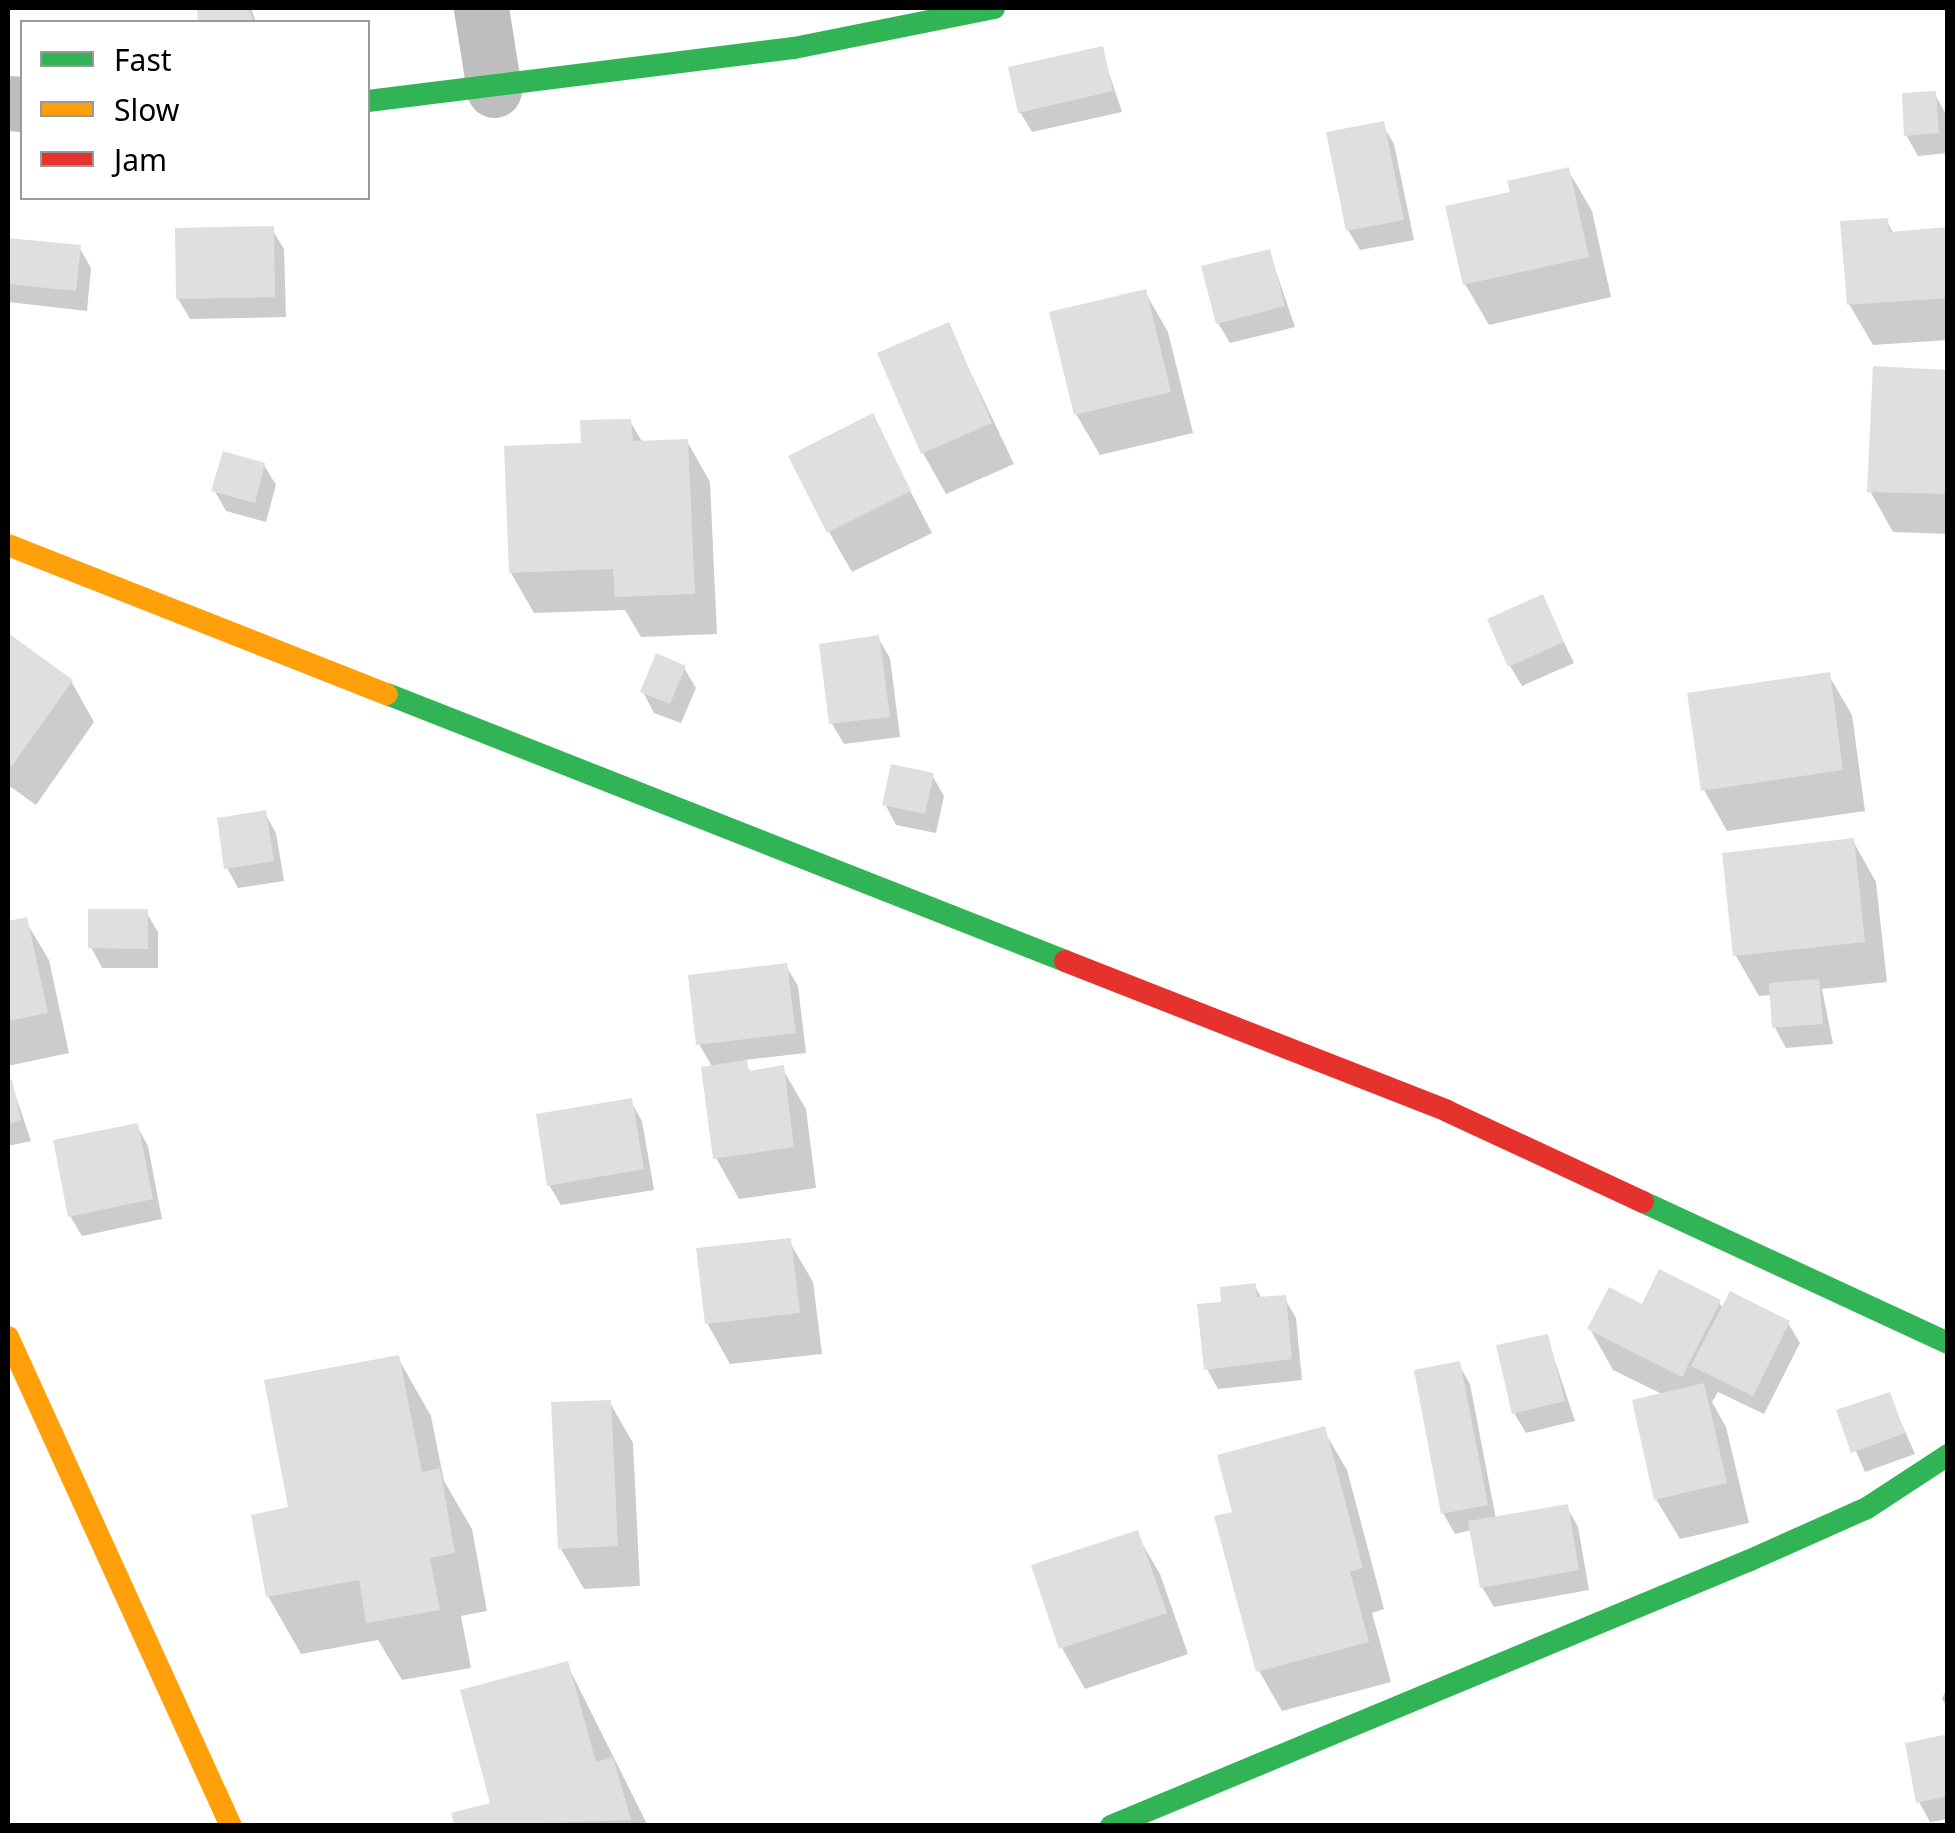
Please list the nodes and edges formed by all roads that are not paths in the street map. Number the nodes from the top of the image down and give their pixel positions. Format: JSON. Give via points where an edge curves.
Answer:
{"nodes":[{"id":1,"x":481,"y":8,"type":"edge"},
{"id":2,"x":994,"y":8,"type":"edge"},
{"id":3,"x":494,"y":90,"type":"junction"},
{"id":4,"x":370,"y":100,"type":"edge"},
{"id":5,"x":8,"y":545,"type":"edge"},
{"id":6,"x":8,"y":1337,"type":"edge"},
{"id":7,"x":1948,"y":1342,"type":"edge"},
{"id":8,"x":1948,"y":1455,"type":"edge"},
{"id":9,"x":232,"y":1826,"type":"edge"},
{"id":10,"x":1110,"y":1826,"type":"edge"}],
"edges":[{"from":1,"to":3,"type":"street"},
{"from":2,"to":3,"type":"street","via":[[794,48]]},
{"from":3,"to":4,"type":"street"},
{"from":5,"to":7,"type":"street","via":[[1446,1111]]},
{"from":6,"to":9,"type":"street"},
{"from":8,"to":10,"type":"street","via":[[1867,1508],[1748,1561]]}]}
